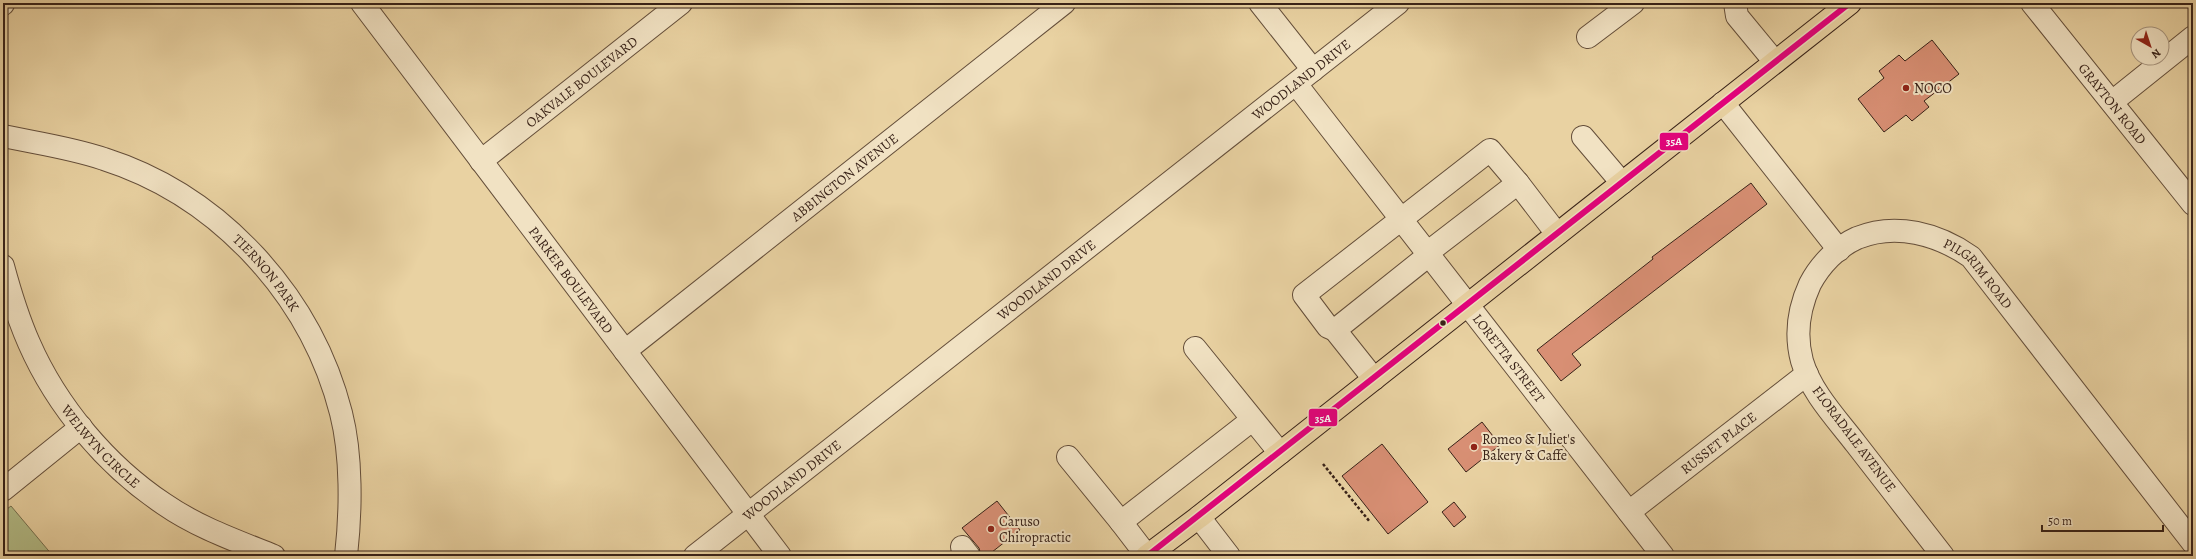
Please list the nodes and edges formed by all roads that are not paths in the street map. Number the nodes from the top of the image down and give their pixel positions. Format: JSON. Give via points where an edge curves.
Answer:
{"nodes":[{"id":1,"x":362,"y":3,"type":"edge"},
{"id":2,"x":681,"y":3,"type":"edge"},
{"id":3,"x":1064,"y":3,"type":"edge"},
{"id":4,"x":1260,"y":3,"type":"edge"},
{"id":5,"x":1398,"y":3,"type":"edge"},
{"id":6,"x":1633,"y":3,"type":"edge"},
{"id":7,"x":1735,"y":3,"type":"edge"},
{"id":8,"x":1850,"y":3,"type":"edge"},
{"id":9,"x":2032,"y":3,"type":"edge"},
{"id":10,"x":1588,"y":37,"type":"dead end"},
{"id":11,"x":2193,"y":37,"type":"edge"},
{"id":12,"x":1775,"y":62,"type":"junction"},
{"id":13,"x":1313,"y":70,"type":"junction"},
{"id":14,"x":1296,"y":84,"type":"junction"},
{"id":15,"x":2112,"y":102,"type":"junction"},
{"id":16,"x":1723,"y":103,"type":"junction"},
{"id":17,"x":3,"y":136,"type":"edge"},
{"id":18,"x":1583,"y":137,"type":"dead end"},
{"id":19,"x":481,"y":161,"type":"junction"},
{"id":20,"x":1518,"y":183,"type":"junction"},
{"id":21,"x":1622,"y":183,"type":"junction"},
{"id":22,"x":2193,"y":204,"type":"edge"},
{"id":23,"x":1401,"y":219,"type":"junction"},
{"id":24,"x":1557,"y":234,"type":"junction"},
{"id":25,"x":1839,"y":250,"type":"junction"},
{"id":26,"x":1428,"y":254,"type":"junction"},
{"id":27,"x":3,"y":266,"type":"edge"},
{"id":28,"x":1468,"y":305,"type":"junction"},
{"id":29,"x":1335,"y":330,"type":"junction"},
{"id":30,"x":1194,"y":348,"type":"dead end"},
{"id":31,"x":624,"y":352,"type":"junction"},
{"id":32,"x":1807,"y":374,"type":"junction"},
{"id":33,"x":1374,"y":379,"type":"junction"},
{"id":34,"x":1252,"y":420,"type":"junction"},
{"id":35,"x":81,"y":427,"type":"junction"},
{"id":36,"x":1280,"y":453,"type":"junction"},
{"id":37,"x":1068,"y":457,"type":"dead end"},
{"id":38,"x":3,"y":490,"type":"edge"},
{"id":39,"x":1630,"y":512,"type":"junction"},
{"id":40,"x":747,"y":514,"type":"junction"},
{"id":41,"x":1199,"y":517,"type":"junction"},
{"id":42,"x":1120,"y":522,"type":"junction"},
{"id":43,"x":2193,"y":543,"type":"edge"},
{"id":44,"x":274,"y":556,"type":"edge"},
{"id":45,"x":346,"y":556,"type":"edge"},
{"id":46,"x":695,"y":556,"type":"edge"},
{"id":47,"x":780,"y":556,"type":"edge"},
{"id":48,"x":1147,"y":556,"type":"edge"},
{"id":49,"x":1230,"y":556,"type":"edge"},
{"id":50,"x":1663,"y":556,"type":"edge"},
{"id":51,"x":1943,"y":556,"type":"edge"}],
"edges":[{"from":1,"to":19,"type":"street","name":"PARKER BOULEVARD"},
{"from":2,"to":19,"type":"street","name":"OAKVALE BOULEVARD"},
{"from":3,"to":31,"type":"street","name":"ABBINGTON AVENUE"},
{"from":4,"to":13,"type":"street"},
{"from":5,"to":13,"type":"street","name":"WOODLAND DRIVE"},
{"from":6,"to":10,"type":"street"},
{"from":7,"to":12,"type":"street","via":[[1737,16]]},
{"from":8,"to":12,"type":"main road"},
{"from":9,"to":15,"type":"street","name":"GRAYTON ROAD"},
{"from":11,"to":15,"type":"street"},
{"from":12,"to":16,"type":"main road"},
{"from":13,"to":14,"type":"street","name":"WOODLAND DRIVE"},
{"from":14,"to":23,"type":"street","name":"LORETTA STREET"},
{"from":14,"to":40,"type":"street","name":"WOODLAND DRIVE"},
{"from":15,"to":22,"type":"street","name":"GRAYTON ROAD"},
{"from":16,"to":21,"type":"main road"},
{"from":16,"to":25,"type":"street"},
{"from":17,"to":45,"type":"street","name":"TIERNON PARK","via":[[104,159],[145,176],[227,228],[270,272],[318,349],[330,376],[341,414],[348,452]]},
{"from":18,"to":21,"type":"street"},
{"from":19,"to":31,"type":"street","name":"PARKER BOULEVARD"},
{"from":20,"to":23,"type":"street","via":[[1490,150]]},
{"from":20,"to":24,"type":"street"},
{"from":20,"to":26,"type":"street"},
{"from":21,"to":24,"type":"main road"},
{"from":23,"to":26,"type":"street","name":"LORETTA STREET"},
{"from":23,"to":29,"type":"street","via":[[1304,295],[1328,327]]},
{"from":24,"to":28,"type":"main road"},
{"from":25,"to":32,"type":"street","name":"FLORADALE AVENUE","via":[[1814,277],[1805,296],[1798,338]]},
{"from":25,"to":43,"type":"street","name":"PILGRIM ROAD","via":[[1867,234],[1886,231],[1912,232],[1937,237],[1971,257]]},
{"from":26,"to":28,"type":"street","name":"LORETTA STREET"},
{"from":26,"to":29,"type":"street"},
{"from":27,"to":35,"type":"street","name":"WELWYN CIRCLE","via":[[29,344],[46,376]]},
{"from":28,"to":33,"type":"main road"},
{"from":28,"to":39,"type":"street","name":"LORETTA STREET"},
{"from":29,"to":33,"type":"street"},
{"from":30,"to":34,"type":"street"},
{"from":31,"to":40,"type":"street","name":"PARKER BOULEVARD"},
{"from":32,"to":39,"type":"street","name":"RUSSET PLACE"},
{"from":32,"to":51,"type":"street","name":"FLORADALE AVENUE","via":[[1816,392]]},
{"from":33,"to":36,"type":"main road"},
{"from":34,"to":36,"type":"street"},
{"from":34,"to":42,"type":"street"},
{"from":35,"to":38,"type":"street"},
{"from":35,"to":44,"type":"street","name":"WELWYN CIRCLE","via":[[106,456],[165,505],[222,535]]},
{"from":36,"to":41,"type":"main road"},
{"from":37,"to":42,"type":"street"},
{"from":39,"to":50,"type":"street","name":"LORETTA STREET"},
{"from":40,"to":46,"type":"street","name":"WOODLAND DRIVE"},
{"from":40,"to":47,"type":"street","name":"PARKER BOULEVARD"},
{"from":41,"to":48,"type":"main road"},
{"from":41,"to":49,"type":"street"},
{"from":42,"to":48,"type":"street"}]}
